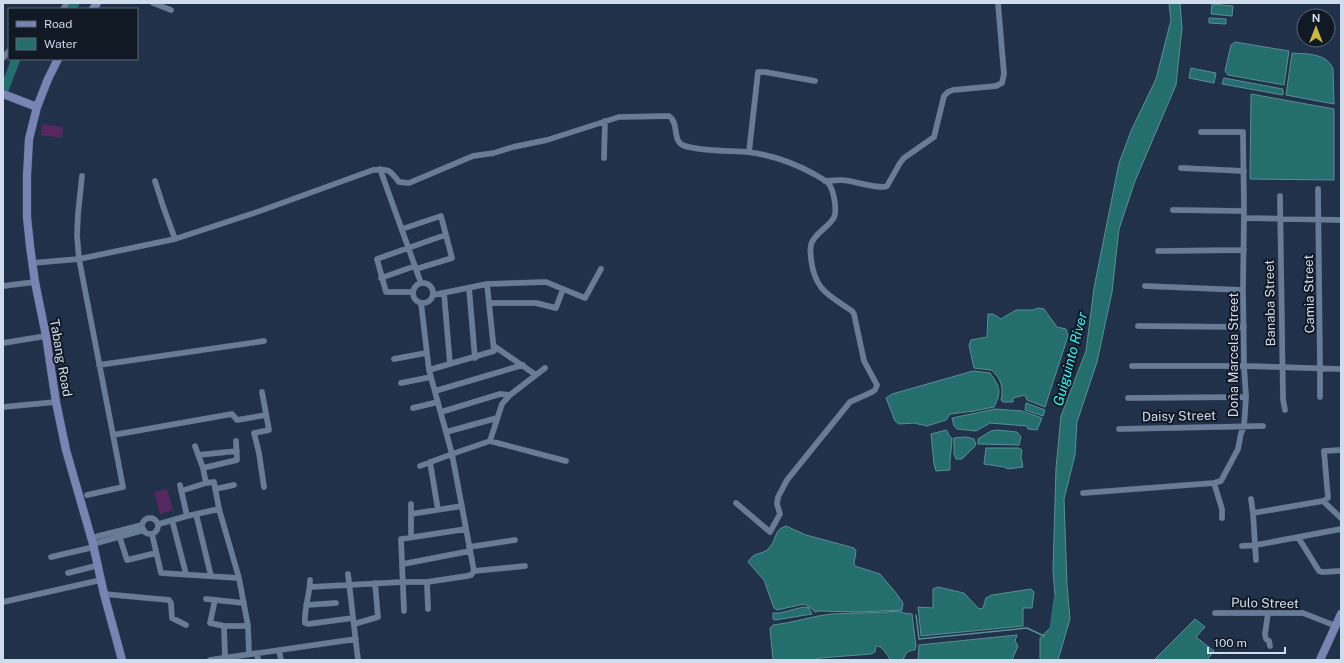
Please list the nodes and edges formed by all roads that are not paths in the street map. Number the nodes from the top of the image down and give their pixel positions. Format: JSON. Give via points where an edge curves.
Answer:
{"nodes":[{"id":1,"x":154,"y":3,"type":"edge"},
{"id":2,"x":998,"y":3,"type":"edge"},
{"id":3,"x":171,"y":10,"type":"dead end"},
{"id":4,"x":58,"y":60,"type":"edge"},
{"id":5,"x":815,"y":81,"type":"dead end"},
{"id":6,"x":7,"y":95,"type":"edge"},
{"id":7,"x":37,"y":107,"type":"junction"},
{"id":8,"x":605,"y":121,"type":"junction"},
{"id":9,"x":1201,"y":132,"type":"dead end"},
{"id":10,"x":749,"y":152,"type":"junction"},
{"id":11,"x":604,"y":158,"type":"dead end"},
{"id":12,"x":1180,"y":168,"type":"dead end"},
{"id":13,"x":380,"y":169,"type":"junction"},
{"id":14,"x":1244,"y":170,"type":"junction"},
{"id":15,"x":82,"y":176,"type":"dead end"},
{"id":16,"x":155,"y":181,"type":"dead end"},
{"id":17,"x":825,"y":181,"type":"junction"},
{"id":18,"x":1318,"y":189,"type":"dead end"},
{"id":19,"x":1280,"y":196,"type":"dead end"},
{"id":20,"x":1173,"y":210,"type":"dead end"},
{"id":21,"x":1244,"y":211,"type":"junction"},
{"id":22,"x":1244,"y":218,"type":"junction"},
{"id":23,"x":1280,"y":219,"type":"junction"},
{"id":24,"x":1319,"y":219,"type":"junction"},
{"id":25,"x":1341,"y":220,"type":"edge"},
{"id":26,"x":402,"y":229,"type":"junction"},
{"id":27,"x":445,"y":235,"type":"junction"},
{"id":28,"x":175,"y":239,"type":"junction"},
{"id":29,"x":408,"y":248,"type":"junction"},
{"id":30,"x":1244,"y":250,"type":"junction"},
{"id":31,"x":1158,"y":251,"type":"dead end"},
{"id":32,"x":79,"y":259,"type":"junction"},
{"id":33,"x":32,"y":263,"type":"junction"},
{"id":34,"x":416,"y":268,"type":"junction"},
{"id":35,"x":601,"y":269,"type":"dead end"},
{"id":36,"x":381,"y":278,"type":"junction"},
{"id":37,"x":35,"y":282,"type":"junction"},
{"id":38,"x":421,"y":283,"type":"junction"},
{"id":39,"x":487,"y":284,"type":"junction"},
{"id":40,"x":3,"y":286,"type":"edge"},
{"id":41,"x":1145,"y":286,"type":"dead end"},
{"id":42,"x":469,"y":288,"type":"junction"},
{"id":43,"x":563,"y":289,"type":"junction"},
{"id":44,"x":1243,"y":290,"type":"junction"},
{"id":45,"x":413,"y":292,"type":"junction"},
{"id":46,"x":444,"y":293,"type":"junction"},
{"id":47,"x":432,"y":295,"type":"junction"},
{"id":48,"x":421,"y":303,"type":"junction"},
{"id":49,"x":489,"y":303,"type":"junction"},
{"id":50,"x":1138,"y":326,"type":"dead end"},
{"id":51,"x":1244,"y":327,"type":"junction"},
{"id":52,"x":46,"y":336,"type":"junction"},
{"id":53,"x":264,"y":341,"type":"dead end"},
{"id":54,"x":3,"y":343,"type":"edge"},
{"id":55,"x":494,"y":346,"type":"junction"},
{"id":56,"x":426,"y":353,"type":"junction"},
{"id":57,"x":475,"y":358,"type":"junction"},
{"id":58,"x":394,"y":359,"type":"dead end"},
{"id":59,"x":450,"y":364,"type":"junction"},
{"id":60,"x":99,"y":365,"type":"junction"},
{"id":61,"x":523,"y":365,"type":"junction"},
{"id":62,"x":1132,"y":366,"type":"dead end"},
{"id":63,"x":1244,"y":366,"type":"junction"},
{"id":64,"x":544,"y":368,"type":"dead end"},
{"id":65,"x":1283,"y":368,"type":"junction"},
{"id":66,"x":1320,"y":369,"type":"junction"},
{"id":67,"x":1341,"y":369,"type":"edge"},
{"id":68,"x":429,"y":370,"type":"junction"},
{"id":69,"x":536,"y":375,"type":"junction"},
{"id":70,"x":431,"y":377,"type":"junction"},
{"id":71,"x":401,"y":383,"type":"dead end"},
{"id":72,"x":434,"y":391,"type":"junction"},
{"id":73,"x":262,"y":392,"type":"dead end"},
{"id":74,"x":510,"y":395,"type":"junction"},
{"id":75,"x":1246,"y":397,"type":"junction"},
{"id":76,"x":1320,"y":397,"type":"dead end"},
{"id":77,"x":1128,"y":398,"type":"dead end"},
{"id":78,"x":56,"y":402,"type":"junction"},
{"id":79,"x":438,"y":402,"type":"junction"},
{"id":80,"x":3,"y":407,"type":"edge"},
{"id":81,"x":413,"y":408,"type":"dead end"},
{"id":82,"x":1285,"y":410,"type":"dead end"},
{"id":83,"x":441,"y":412,"type":"junction"},
{"id":84,"x":266,"y":415,"type":"junction"},
{"id":85,"x":497,"y":418,"type":"junction"},
{"id":86,"x":1263,"y":426,"type":"dead end"},
{"id":87,"x":1244,"y":427,"type":"junction"},
{"id":88,"x":1119,"y":429,"type":"dead end"},
{"id":89,"x":446,"y":432,"type":"junction"},
{"id":90,"x":113,"y":435,"type":"junction"},
{"id":91,"x":236,"y":441,"type":"dead end"},
{"id":92,"x":490,"y":441,"type":"junction"},
{"id":93,"x":195,"y":446,"type":"dead end"},
{"id":94,"x":1341,"y":450,"type":"edge"},
{"id":95,"x":237,"y":451,"type":"junction"},
{"id":96,"x":452,"y":454,"type":"junction"},
{"id":97,"x":198,"y":455,"type":"junction"},
{"id":98,"x":566,"y":461,"type":"dead end"},
{"id":99,"x":430,"y":462,"type":"junction"},
{"id":100,"x":420,"y":466,"type":"dead end"},
{"id":101,"x":203,"y":468,"type":"junction"},
{"id":102,"x":206,"y":483,"type":"junction"},
{"id":103,"x":1214,"y":483,"type":"junction"},
{"id":104,"x":234,"y":485,"type":"dead end"},
{"id":105,"x":264,"y":487,"type":"dead end"},
{"id":106,"x":215,"y":489,"type":"junction"},
{"id":107,"x":1083,"y":493,"type":"dead end"},
{"id":108,"x":87,"y":495,"type":"dead end"},
{"id":109,"x":1251,"y":499,"type":"dead end"},
{"id":110,"x":1323,"y":501,"type":"junction"},
{"id":111,"x":736,"y":502,"type":"dead end"},
{"id":112,"x":411,"y":504,"type":"dead end"},
{"id":113,"x":462,"y":506,"type":"junction"},
{"id":114,"x":219,"y":509,"type":"junction"},
{"id":115,"x":438,"y":510,"type":"junction"},
{"id":116,"x":1254,"y":513,"type":"junction"},
{"id":117,"x":196,"y":514,"type":"junction"},
{"id":118,"x":411,"y":514,"type":"junction"},
{"id":119,"x":187,"y":516,"type":"junction"},
{"id":120,"x":1222,"y":518,"type":"dead end"},
{"id":121,"x":1341,"y":518,"type":"edge"},
{"id":122,"x":172,"y":520,"type":"junction"},
{"id":123,"x":159,"y":524,"type":"junction"},
{"id":124,"x":143,"y":528,"type":"junction"},
{"id":125,"x":466,"y":529,"type":"junction"},
{"id":126,"x":1341,"y":529,"type":"edge"},
{"id":127,"x":119,"y":534,"type":"junction"},
{"id":128,"x":152,"y":534,"type":"junction"},
{"id":129,"x":411,"y":537,"type":"junction"},
{"id":130,"x":1298,"y":537,"type":"junction"},
{"id":131,"x":515,"y":540,"type":"dead end"},
{"id":132,"x":93,"y":543,"type":"junction"},
{"id":133,"x":1256,"y":545,"type":"junction"},
{"id":134,"x":1242,"y":546,"type":"dead end"},
{"id":135,"x":470,"y":549,"type":"junction"},
{"id":136,"x":156,"y":553,"type":"junction"},
{"id":137,"x":51,"y":557,"type":"dead end"},
{"id":138,"x":1256,"y":560,"type":"dead end"},
{"id":139,"x":403,"y":564,"type":"junction"},
{"id":140,"x":99,"y":565,"type":"junction"},
{"id":141,"x":525,"y":566,"type":"dead end"},
{"id":142,"x":474,"y":571,"type":"junction"},
{"id":143,"x":1341,"y":571,"type":"edge"},
{"id":144,"x":68,"y":573,"type":"dead end"},
{"id":145,"x":186,"y":574,"type":"junction"},
{"id":146,"x":348,"y":574,"type":"dead end"},
{"id":147,"x":211,"y":576,"type":"junction"},
{"id":148,"x":239,"y":578,"type":"junction"},
{"id":149,"x":101,"y":580,"type":"junction"},
{"id":150,"x":310,"y":580,"type":"dead end"},
{"id":151,"x":403,"y":582,"type":"junction"},
{"id":152,"x":427,"y":582,"type":"junction"},
{"id":153,"x":375,"y":584,"type":"junction"},
{"id":154,"x":349,"y":585,"type":"junction"},
{"id":155,"x":310,"y":587,"type":"junction"},
{"id":156,"x":104,"y":594,"type":"junction"},
{"id":157,"x":206,"y":599,"type":"dead end"},
{"id":158,"x":216,"y":600,"type":"junction"},
{"id":159,"x":3,"y":602,"type":"edge"},
{"id":160,"x":336,"y":602,"type":"dead end"},
{"id":161,"x":244,"y":603,"type":"junction"},
{"id":162,"x":306,"y":605,"type":"junction"},
{"id":163,"x":428,"y":609,"type":"dead end"},
{"id":164,"x":404,"y":611,"type":"dead end"},
{"id":165,"x":1215,"y":613,"type":"dead end"},
{"id":166,"x":1268,"y":613,"type":"junction"},
{"id":167,"x":1341,"y":614,"type":"edge"},
{"id":168,"x":354,"y":621,"type":"junction"},
{"id":169,"x":186,"y":625,"type":"dead end"},
{"id":170,"x":224,"y":626,"type":"junction"},
{"id":171,"x":248,"y":626,"type":"junction"},
{"id":172,"x":1336,"y":626,"type":"junction"},
{"id":173,"x":356,"y":639,"type":"junction"},
{"id":174,"x":1270,"y":646,"type":"dead end"},
{"id":175,"x":279,"y":650,"type":"junction"},
{"id":176,"x":257,"y":653,"type":"junction"},
{"id":177,"x":249,"y":654,"type":"junction"},
{"id":178,"x":225,"y":658,"type":"junction"},
{"id":179,"x":233,"y":658,"type":"edge"},
{"id":180,"x":122,"y":660,"type":"edge"},
{"id":181,"x":210,"y":660,"type":"edge"},
{"id":182,"x":258,"y":660,"type":"edge"},
{"id":183,"x":281,"y":660,"type":"edge"},
{"id":184,"x":358,"y":660,"type":"edge"},
{"id":185,"x":1320,"y":660,"type":"edge"}],
"edges":[{"from":1,"to":3,"type":"street"},
{"from":2,"to":17,"type":"street","via":[[1004,74],[1002,83],[948,92],[944,96],[934,137],[904,158],[887,186],[878,187],[841,180]]},
{"from":4,"to":7,"type":"main road","name":"Tabang Road"},
{"from":5,"to":10,"type":"street","via":[[758,72]]},
{"from":6,"to":7,"type":"main road"},
{"from":7,"to":33,"type":"main road","name":"Tabang Road","via":[[29,139],[27,176],[27,217]]},
{"from":8,"to":10,"type":"street","via":[[619,117],[668,116],[673,120],[680,144],[704,149]]},
{"from":8,"to":11,"type":"street"},
{"from":8,"to":13,"type":"street","via":[[547,140],[473,156],[409,183],[399,182],[391,172]]},
{"from":9,"to":14,"type":"street","name":"Doña Marcela Street","via":[[1243,132]]},
{"from":10,"to":17,"type":"street","via":[[793,164]]},
{"from":12,"to":14,"type":"street"},
{"from":13,"to":26,"type":"street"},
{"from":13,"to":28,"type":"street"},
{"from":14,"to":21,"type":"street","name":"Doña Marcela Street"},
{"from":15,"to":32,"type":"street","via":[[77,235]]},
{"from":16,"to":28,"type":"street"},
{"from":17,"to":111,"type":"street","via":[[833,194],[835,215],[812,242],[812,268],[824,292],[854,314],[864,361],[877,388],[850,402],[788,480],[778,498],[780,514],[770,532]]},
{"from":18,"to":24,"type":"street","name":"Camia Street"},
{"from":19,"to":23,"type":"street","name":"Banaba Street"},
{"from":20,"to":21,"type":"street"},
{"from":21,"to":22,"type":"street","name":"Doña Marcela Street"},
{"from":22,"to":23,"type":"street"},
{"from":22,"to":30,"type":"street","name":"Doña Marcela Street"},
{"from":23,"to":24,"type":"street"},
{"from":23,"to":65,"type":"street","name":"Banaba Street"},
{"from":24,"to":25,"type":"street"},
{"from":24,"to":66,"type":"street","name":"Camia Street"},
{"from":26,"to":27,"type":"street","via":[[441,216]]},
{"from":26,"to":29,"type":"street"},
{"from":27,"to":29,"type":"street"},
{"from":27,"to":34,"type":"street","via":[[452,258]]},
{"from":28,"to":32,"type":"street"},
{"from":29,"to":34,"type":"street"},
{"from":29,"to":36,"type":"street","via":[[376,259]]},
{"from":30,"to":31,"type":"street"},
{"from":30,"to":44,"type":"street","name":"Doña Marcela Street"},
{"from":32,"to":33,"type":"street"},
{"from":32,"to":60,"type":"street"},
{"from":33,"to":37,"type":"main road","name":"Tabang Road"},
{"from":34,"to":36,"type":"street"},
{"from":34,"to":38,"type":"street"},
{"from":35,"to":43,"type":"street","via":[[585,298]]},
{"from":36,"to":45,"type":"street","via":[[386,292]]},
{"from":37,"to":40,"type":"street"},
{"from":37,"to":52,"type":"main road","name":"Tabang Road"},
{"from":38,"to":45,"type":"street"},
{"from":38,"to":47,"type":"street","via":[[431,287]]},
{"from":39,"to":42,"type":"street"},
{"from":39,"to":43,"type":"street","via":[[546,282]]},
{"from":39,"to":49,"type":"street"},
{"from":41,"to":44,"type":"street"},
{"from":42,"to":46,"type":"street"},
{"from":42,"to":57,"type":"street"},
{"from":43,"to":49,"type":"street","via":[[556,308],[536,303]]},
{"from":44,"to":51,"type":"street","name":"Doña Marcela Street"},
{"from":45,"to":48,"type":"street","via":[[414,298]]},
{"from":46,"to":47,"type":"street"},
{"from":46,"to":59,"type":"street"},
{"from":47,"to":48,"type":"street","via":[[430,300]]},
{"from":48,"to":56,"type":"street"},
{"from":49,"to":55,"type":"street"},
{"from":50,"to":51,"type":"street"},
{"from":51,"to":63,"type":"street","name":"Doña Marcela Street"},
{"from":52,"to":54,"type":"street"},
{"from":52,"to":78,"type":"main road","name":"Tabang Road"},
{"from":53,"to":60,"type":"street"},
{"from":55,"to":57,"type":"street","via":[[494,351]]},
{"from":55,"to":61,"type":"street"},
{"from":56,"to":58,"type":"street"},
{"from":56,"to":68,"type":"street"},
{"from":57,"to":59,"type":"street"},
{"from":59,"to":68,"type":"street"},
{"from":60,"to":90,"type":"street"},
{"from":61,"to":69,"type":"street"},
{"from":61,"to":72,"type":"street"},
{"from":62,"to":63,"type":"street"},
{"from":63,"to":65,"type":"street"},
{"from":63,"to":75,"type":"street","name":"Doña Marcela Street"},
{"from":64,"to":69,"type":"street"},
{"from":65,"to":66,"type":"street"},
{"from":65,"to":82,"type":"street","name":"Banaba Street"},
{"from":66,"to":67,"type":"street"},
{"from":66,"to":76,"type":"street","name":"Camia Street"},
{"from":68,"to":70,"type":"street"},
{"from":69,"to":74,"type":"street"},
{"from":70,"to":71,"type":"street"},
{"from":70,"to":72,"type":"street"},
{"from":72,"to":79,"type":"street"},
{"from":73,"to":84,"type":"street"},
{"from":74,"to":83,"type":"street","via":[[500,394]]},
{"from":74,"to":85,"type":"street","via":[[502,404]]},
{"from":75,"to":77,"type":"street"},
{"from":75,"to":87,"type":"street","name":"Doña Marcela Street"},
{"from":78,"to":80,"type":"street"},
{"from":78,"to":132,"type":"main road","name":"Tabang Road","via":[[66,450]]},
{"from":79,"to":81,"type":"street"},
{"from":79,"to":83,"type":"street"},
{"from":83,"to":89,"type":"street"},
{"from":84,"to":90,"type":"street","via":[[237,420],[232,414]]},
{"from":84,"to":105,"type":"street","via":[[269,430],[254,433]]},
{"from":85,"to":89,"type":"street"},
{"from":85,"to":92,"type":"street"},
{"from":86,"to":87,"type":"street","name":"Daisy Street"},
{"from":87,"to":88,"type":"street","name":"Daisy Street"},
{"from":87,"to":103,"type":"street","name":"Doña Marcela Street","via":[[1238,449],[1221,481]]},
{"from":89,"to":96,"type":"street"},
{"from":90,"to":108,"type":"street","via":[[123,486]]},
{"from":91,"to":95,"type":"street"},
{"from":92,"to":96,"type":"street"},
{"from":92,"to":98,"type":"street"},
{"from":93,"to":97,"type":"street"},
{"from":94,"to":110,"type":"street","via":[[1324,451],[1328,498]]},
{"from":95,"to":97,"type":"street"},
{"from":95,"to":101,"type":"street","via":[[238,460]]},
{"from":96,"to":99,"type":"street"},
{"from":96,"to":113,"type":"street"},
{"from":97,"to":101,"type":"street"},
{"from":99,"to":100,"type":"street"},
{"from":99,"to":115,"type":"street"},
{"from":101,"to":102,"type":"street"},
{"from":102,"to":106,"type":"street","via":[[214,482]]},
{"from":102,"to":119,"type":"street","via":[[180,488]]},
{"from":103,"to":107,"type":"street"},
{"from":103,"to":120,"type":"street","via":[[1222,509]]},
{"from":104,"to":106,"type":"street"},
{"from":106,"to":114,"type":"street"},
{"from":109,"to":116,"type":"street"},
{"from":110,"to":116,"type":"street"},
{"from":110,"to":121,"type":"street"},
{"from":112,"to":118,"type":"street"},
{"from":113,"to":115,"type":"street"},
{"from":113,"to":125,"type":"street"},
{"from":114,"to":117,"type":"street"},
{"from":114,"to":148,"type":"street"},
{"from":115,"to":118,"type":"street"},
{"from":116,"to":133,"type":"street"},
{"from":117,"to":119,"type":"street"},
{"from":117,"to":147,"type":"street"},
{"from":118,"to":129,"type":"street"},
{"from":119,"to":122,"type":"street"},
{"from":122,"to":123,"type":"street"},
{"from":122,"to":145,"type":"street"},
{"from":123,"to":124,"type":"street","via":[[156,519],[149,517],[144,520]]},
{"from":123,"to":128,"type":"street","via":[[157,531]]},
{"from":124,"to":127,"type":"street"},
{"from":124,"to":128,"type":"street","via":[[146,533]]},
{"from":125,"to":129,"type":"street"},
{"from":125,"to":135,"type":"street"},
{"from":126,"to":130,"type":"street"},
{"from":127,"to":132,"type":"street"},
{"from":127,"to":136,"type":"street","via":[[127,560]]},
{"from":128,"to":136,"type":"street"},
{"from":129,"to":139,"type":"street","via":[[401,539]]},
{"from":130,"to":133,"type":"street"},
{"from":130,"to":143,"type":"street","via":[[1319,571]]},
{"from":131,"to":135,"type":"street"},
{"from":132,"to":137,"type":"street"},
{"from":132,"to":140,"type":"main road","name":"Tabang Road"},
{"from":133,"to":134,"type":"street"},
{"from":133,"to":138,"type":"street"},
{"from":135,"to":139,"type":"street"},
{"from":135,"to":142,"type":"street"},
{"from":136,"to":145,"type":"street","via":[[161,573]]},
{"from":139,"to":151,"type":"street"},
{"from":140,"to":144,"type":"street"},
{"from":140,"to":149,"type":"main road","name":"Tabang Road"},
{"from":141,"to":142,"type":"street"},
{"from":142,"to":152,"type":"street","via":[[467,576]]},
{"from":145,"to":147,"type":"street"},
{"from":146,"to":154,"type":"street"},
{"from":147,"to":148,"type":"street"},
{"from":148,"to":161,"type":"street"},
{"from":149,"to":156,"type":"main road","name":"Tabang Road"},
{"from":149,"to":159,"type":"street"},
{"from":150,"to":155,"type":"street"},
{"from":151,"to":152,"type":"street"},
{"from":151,"to":153,"type":"street"},
{"from":151,"to":164,"type":"street"},
{"from":152,"to":163,"type":"street"},
{"from":153,"to":154,"type":"street"},
{"from":153,"to":168,"type":"street","via":[[378,617]]},
{"from":154,"to":155,"type":"street"},
{"from":154,"to":168,"type":"street"},
{"from":155,"to":162,"type":"street"},
{"from":156,"to":169,"type":"street","via":[[169,600],[172,618]]},
{"from":156,"to":180,"type":"main road","name":"Tabang Road"},
{"from":157,"to":158,"type":"street"},
{"from":158,"to":161,"type":"street"},
{"from":158,"to":170,"type":"street","via":[[210,623]]},
{"from":160,"to":162,"type":"street"},
{"from":161,"to":171,"type":"street"},
{"from":162,"to":168,"type":"street","via":[[305,623],[308,624]]},
{"from":165,"to":166,"type":"street","name":"Pulo Street"},
{"from":166,"to":172,"type":"street","name":"Pulo Street","via":[[1303,613]]},
{"from":166,"to":174,"type":"street","via":[[1265,634]]},
{"from":167,"to":172,"type":"main road"},
{"from":168,"to":173,"type":"street"},
{"from":170,"to":171,"type":"street"},
{"from":170,"to":178,"type":"street"},
{"from":171,"to":177,"type":"street"},
{"from":172,"to":185,"type":"main road"},
{"from":173,"to":175,"type":"street"},
{"from":173,"to":184,"type":"street"},
{"from":175,"to":176,"type":"street"},
{"from":175,"to":183,"type":"street"},
{"from":176,"to":177,"type":"street"},
{"from":176,"to":182,"type":"street"},
{"from":177,"to":179,"type":"street"},
{"from":178,"to":179,"type":"street"},
{"from":178,"to":181,"type":"street"}]}
